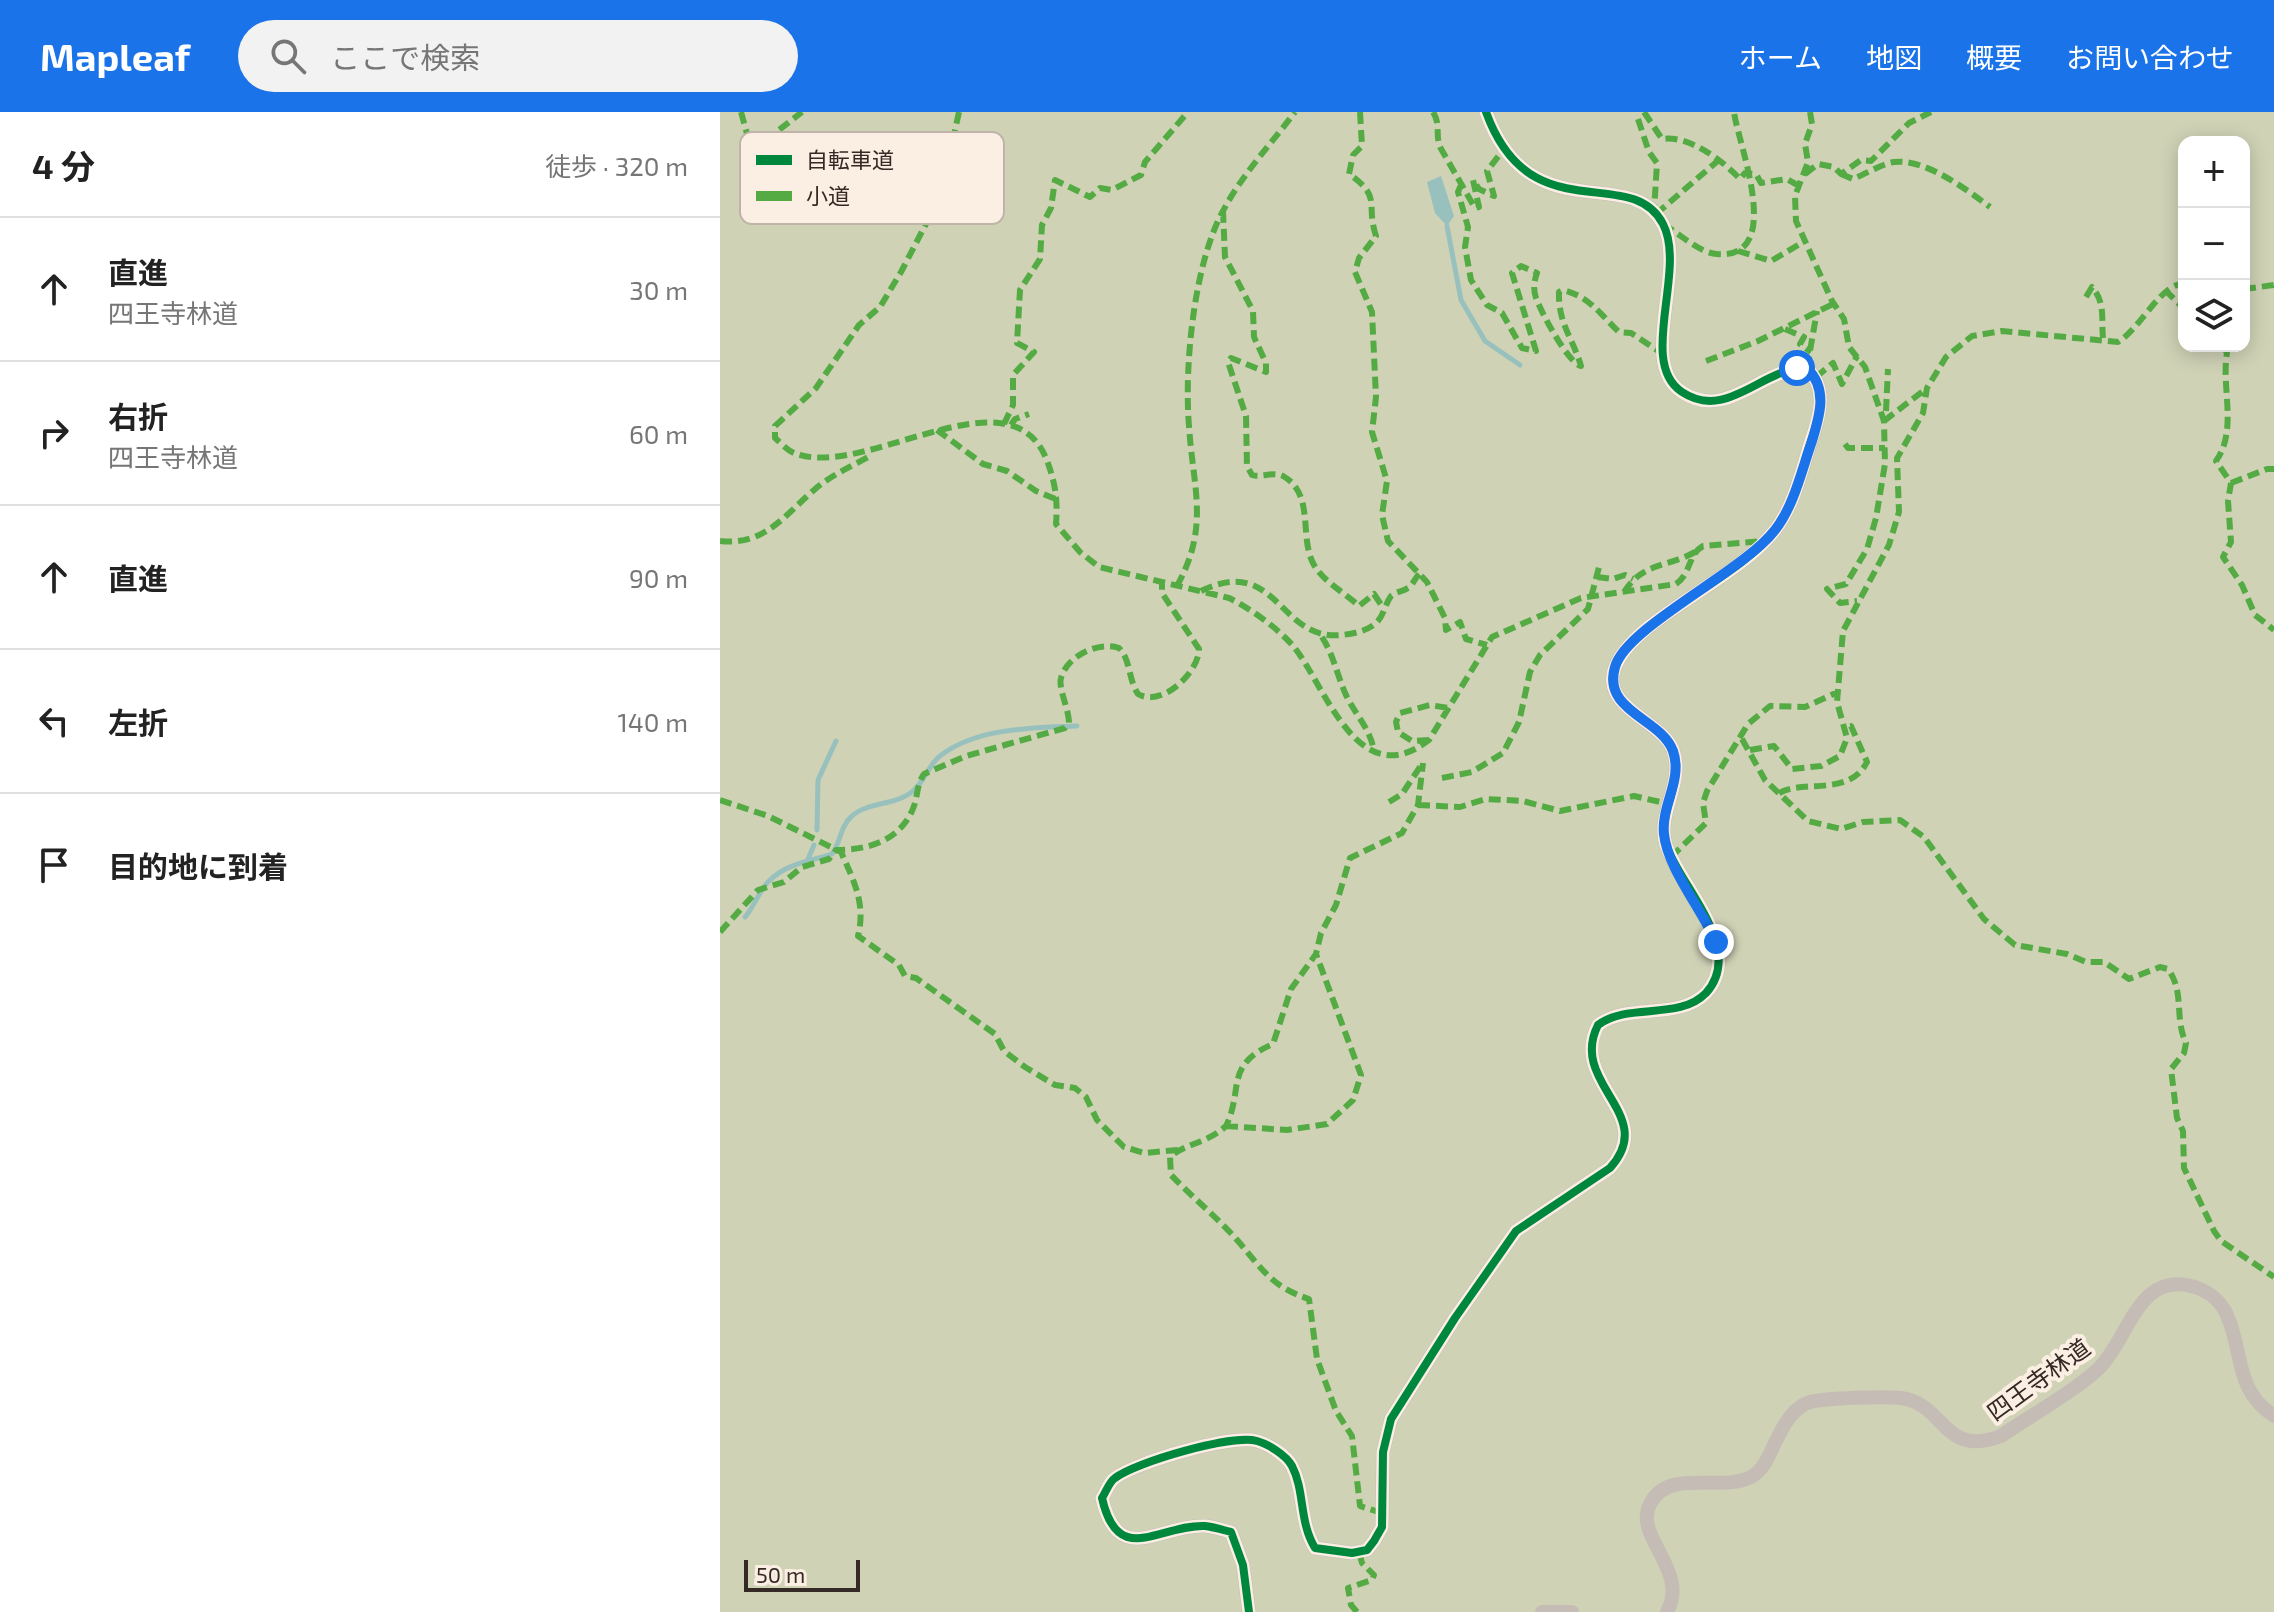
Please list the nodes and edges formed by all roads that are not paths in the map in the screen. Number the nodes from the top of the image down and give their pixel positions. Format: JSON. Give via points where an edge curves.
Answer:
{"nodes":[{"id":1,"x":1486,"y":112,"type":"edge"},
{"id":2,"x":2274,"y":1416,"type":"edge"},
{"id":3,"x":1249,"y":1612,"type":"edge"},
{"id":4,"x":1542,"y":1612,"type":"edge"},
{"id":5,"x":1572,"y":1612,"type":"edge"},
{"id":6,"x":1667,"y":1612,"type":"edge"}],
"edges":[{"from":1,"to":3,"type":"street","via":[[1504,149],[1520,169],[1540,181],[1563,190],[1625,196],[1654,211],[1663,224],[1672,262],[1663,368],[1680,391],[1724,402],[1807,368],[1816,377],[1821,414],[1775,530],[1724,576],[1631,644],[1614,668],[1623,704],[1672,748],[1675,780],[1665,841],[1716,942],[1716,975],[1696,1001],[1617,1016],[1598,1025],[1590,1052],[1593,1068],[1626,1129],[1627,1142],[1610,1168],[1516,1231],[1455,1318],[1391,1419],[1383,1452],[1382,1527],[1374,1541],[1367,1550],[1352,1553],[1315,1548],[1305,1532],[1292,1465],[1257,1441],[1234,1440],[1134,1467],[1113,1479],[1102,1498],[1114,1529],[1135,1539],[1205,1526],[1231,1532],[1243,1565]]},
{"from":2,"to":6,"type":"street","name":"四王寺林道","via":[[2240,1373],[2231,1326],[2211,1292],[2163,1284],[2146,1296],[2100,1367],[2001,1436],[1961,1441],[1914,1400],[1809,1402],[1791,1413],[1765,1463],[1752,1476],[1661,1488],[1648,1506],[1646,1523],[1670,1570],[1672,1603]]},
{"from":4,"to":5,"type":"street"}]}
